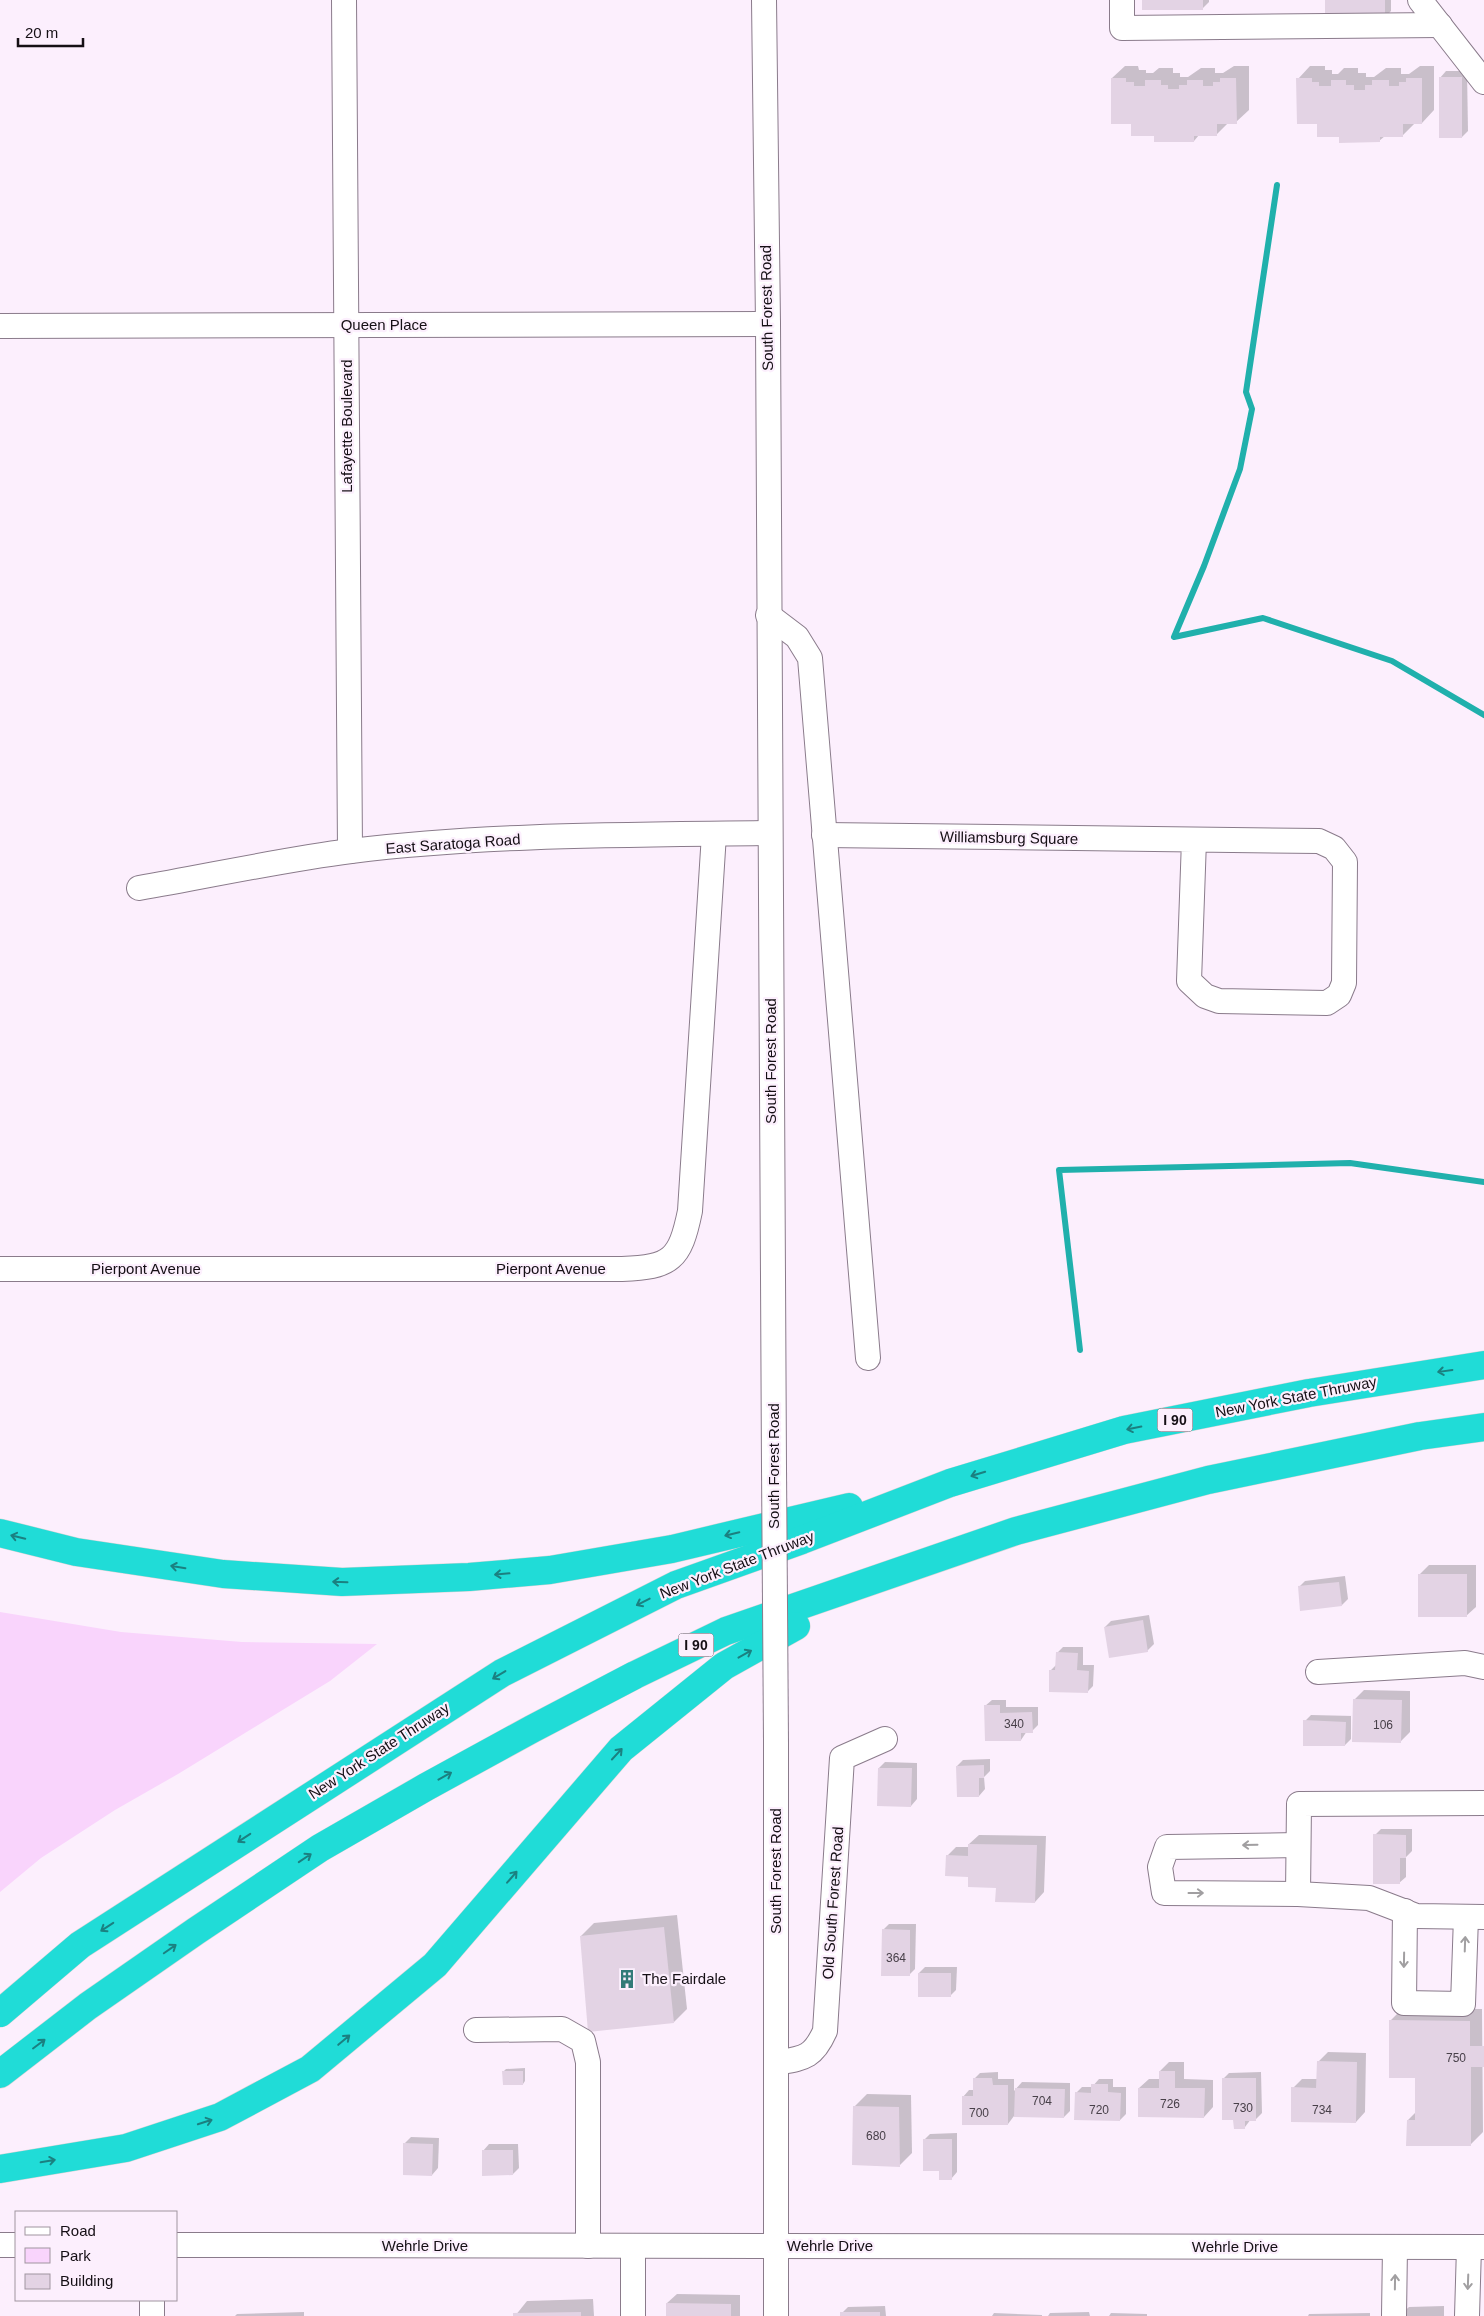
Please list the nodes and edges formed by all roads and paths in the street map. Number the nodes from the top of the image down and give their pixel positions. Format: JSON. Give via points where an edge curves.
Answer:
{"nodes":[{"id":1,"x":344,"y":0,"type":"edge"},
{"id":2,"x":764,"y":0,"type":"edge"},
{"id":3,"x":1122,"y":0,"type":"edge"},
{"id":4,"x":1420,"y":0,"type":"edge"},
{"id":5,"x":1440,"y":25,"type":"junction"},
{"id":6,"x":1484,"y":82,"type":"edge"},
{"id":7,"x":768,"y":324,"type":"junction"},
{"id":8,"x":0,"y":326,"type":"edge"},
{"id":9,"x":347,"y":326,"type":"junction"},
{"id":10,"x":768,"y":615,"type":"junction"},
{"id":11,"x":770,"y":833,"type":"junction"},
{"id":12,"x":714,"y":834,"type":"junction"},
{"id":13,"x":824,"y":835,"type":"junction"},
{"id":14,"x":1194,"y":840,"type":"junction"},
{"id":15,"x":350,"y":851,"type":"junction"},
{"id":16,"x":139,"y":888,"type":"dead end"},
{"id":17,"x":0,"y":1269,"type":"edge"},
{"id":18,"x":868,"y":1358,"type":"dead end"},
{"id":19,"x":1484,"y":1365,"type":"edge"},
{"id":20,"x":1484,"y":1427,"type":"edge"},
{"id":21,"x":950,"y":1483,"type":"junction"},
{"id":22,"x":0,"y":1533,"type":"edge"},
{"id":23,"x":879,"y":1580,"type":"junction"},
{"id":24,"x":1484,"y":1666,"type":"edge"},
{"id":25,"x":1318,"y":1672,"type":"dead end"},
{"id":26,"x":885,"y":1740,"type":"dead end"},
{"id":27,"x":1484,"y":1803,"type":"edge"},
{"id":28,"x":1298,"y":1845,"type":"junction"},
{"id":29,"x":1298,"y":1894,"type":"junction"},
{"id":30,"x":1405,"y":1911,"type":"junction"},
{"id":31,"x":1475,"y":1917,"type":"edge"},
{"id":32,"x":0,"y":2012,"type":"edge"},
{"id":33,"x":476,"y":2030,"type":"dead end"},
{"id":34,"x":776,"y":2063,"type":"junction"},
{"id":35,"x":0,"y":2074,"type":"edge"},
{"id":36,"x":0,"y":2169,"type":"edge"},
{"id":37,"x":0,"y":2245,"type":"edge"},
{"id":38,"x":15,"y":2245,"type":"edge"},
{"id":39,"x":178,"y":2245,"type":"edge"},
{"id":40,"x":588,"y":2246,"type":"junction"},
{"id":41,"x":633,"y":2246,"type":"junction"},
{"id":42,"x":777,"y":2246,"type":"junction"},
{"id":43,"x":1476,"y":2247,"type":"edge"},
{"id":44,"x":1396,"y":2248,"type":"junction"},
{"id":45,"x":152,"y":2301,"type":"edge"},
{"id":46,"x":152,"y":2316,"type":"edge"},
{"id":47,"x":633,"y":2316,"type":"edge"},
{"id":48,"x":776,"y":2316,"type":"edge"},
{"id":49,"x":1394,"y":2316,"type":"edge"},
{"id":50,"x":1467,"y":2316,"type":"edge"}],
"edges":[{"from":1,"to":9,"type":"street","name":"Lafayette Boulevard"},
{"from":2,"to":7,"type":"street","name":"South Forest Road"},
{"from":3,"to":5,"type":"street","via":[[1122,28]]},
{"from":4,"to":5,"type":"street"},
{"from":5,"to":6,"type":"street"},
{"from":7,"to":9,"type":"street","name":"Queen Place"},
{"from":7,"to":10,"type":"street","name":"South Forest Road"},
{"from":8,"to":9,"type":"street","name":"Queen Place"},
{"from":9,"to":15,"type":"street","name":"Lafayette Boulevard"},
{"from":10,"to":11,"type":"street","name":"South Forest Road"},
{"from":10,"to":13,"type":"street","via":[[797,636],[810,658]]},
{"from":11,"to":12,"type":"street","name":"East Saratoga Road"},
{"from":11,"to":34,"type":"street","name":"South Forest Road","bridge":true},
{"from":12,"to":15,"type":"street","name":"East Saratoga Road","via":[[572,836]]},
{"from":12,"to":17,"type":"street","name":"Pierpont Avenue","via":[[690,1212],[684,1239],[670,1259],[650,1268],[622,1269]]},
{"from":13,"to":14,"type":"street","name":"Williamsburg Square"},
{"from":13,"to":18,"type":"street"},
{"from":14,"to":14,"type":"street","name":"Williamsburg Square","via":[[1319,841],[1334,848],[1346,862],[1344,983],[1339,995],[1327,1003],[1219,1001],[1205,996],[1189,981]]},
{"from":15,"to":16,"type":"street","name":"East Saratoga Road"},
{"from":19,"to":21,"type":"highway","name":"New York State Thruway","number":"I 90","one_way":true,"via":[[1310,1393],[1124,1430]]},
{"from":20,"to":23,"type":"highway","number":"I 90","via":[[1420,1436],[1208,1480],[1016,1531]]},
{"from":21,"to":22,"type":"highway","one_way":true,"via":[[672,1549],[550,1570],[468,1577],[342,1582],[223,1574],[76,1552]]},
{"from":21,"to":32,"type":"highway","name":"New York State Thruway","number":"I 90","one_way":true,"via":[[676,1585],[502,1673],[80,1945]]},
{"from":35,"to":23,"type":"highway","number":"I 90","one_way":true,"via":[[88,2006],[196,1931],[320,1848],[426,1787],[635,1675],[726,1631]]},
{"from":36,"to":23,"type":"highway","one_way":true,"via":[[126,2148],[220,2118],[310,2069],[435,1965],[621,1750],[655,1720],[724,1666]]},
{"from":24,"to":25,"type":"street","via":[[1465,1663]]},
{"from":26,"to":34,"type":"street","name":"Old South Forest Road","via":[[842,1758],[825,2031],[818,2048],[806,2057]]},
{"from":27,"to":28,"type":"street","via":[[1299,1804]]},
{"from":28,"to":29,"type":"street"},
{"from":28,"to":29,"type":"street","one_way":true,"via":[[1167,1846],[1160,1867],[1164,1893]]},
{"from":29,"to":30,"type":"street","via":[[1369,1898]]},
{"from":30,"to":31,"type":"street","via":[[1416,1916]]},
{"from":30,"to":31,"type":"street","one_way":true,"via":[[1404,2003],[1463,2004]]},
{"from":33,"to":40,"type":"street","via":[[562,2029],[583,2040],[588,2062]]},
{"from":34,"to":42,"type":"street","name":"South Forest Road"},
{"from":37,"to":38,"type":"street"},
{"from":39,"to":40,"type":"street","name":"Wehrle Drive"},
{"from":40,"to":41,"type":"street","name":"Wehrle Drive"},
{"from":41,"to":42,"type":"street","name":"Wehrle Drive"},
{"from":41,"to":47,"type":"street"},
{"from":42,"to":44,"type":"street","name":"Wehrle Drive"},
{"from":42,"to":48,"type":"street","name":"South Forest Road"},
{"from":43,"to":44,"type":"street","name":"Wehrle Drive"},
{"from":43,"to":50,"type":"street","one_way":true},
{"from":49,"to":44,"type":"street","one_way":true},
{"from":45,"to":46,"type":"street"}]}
